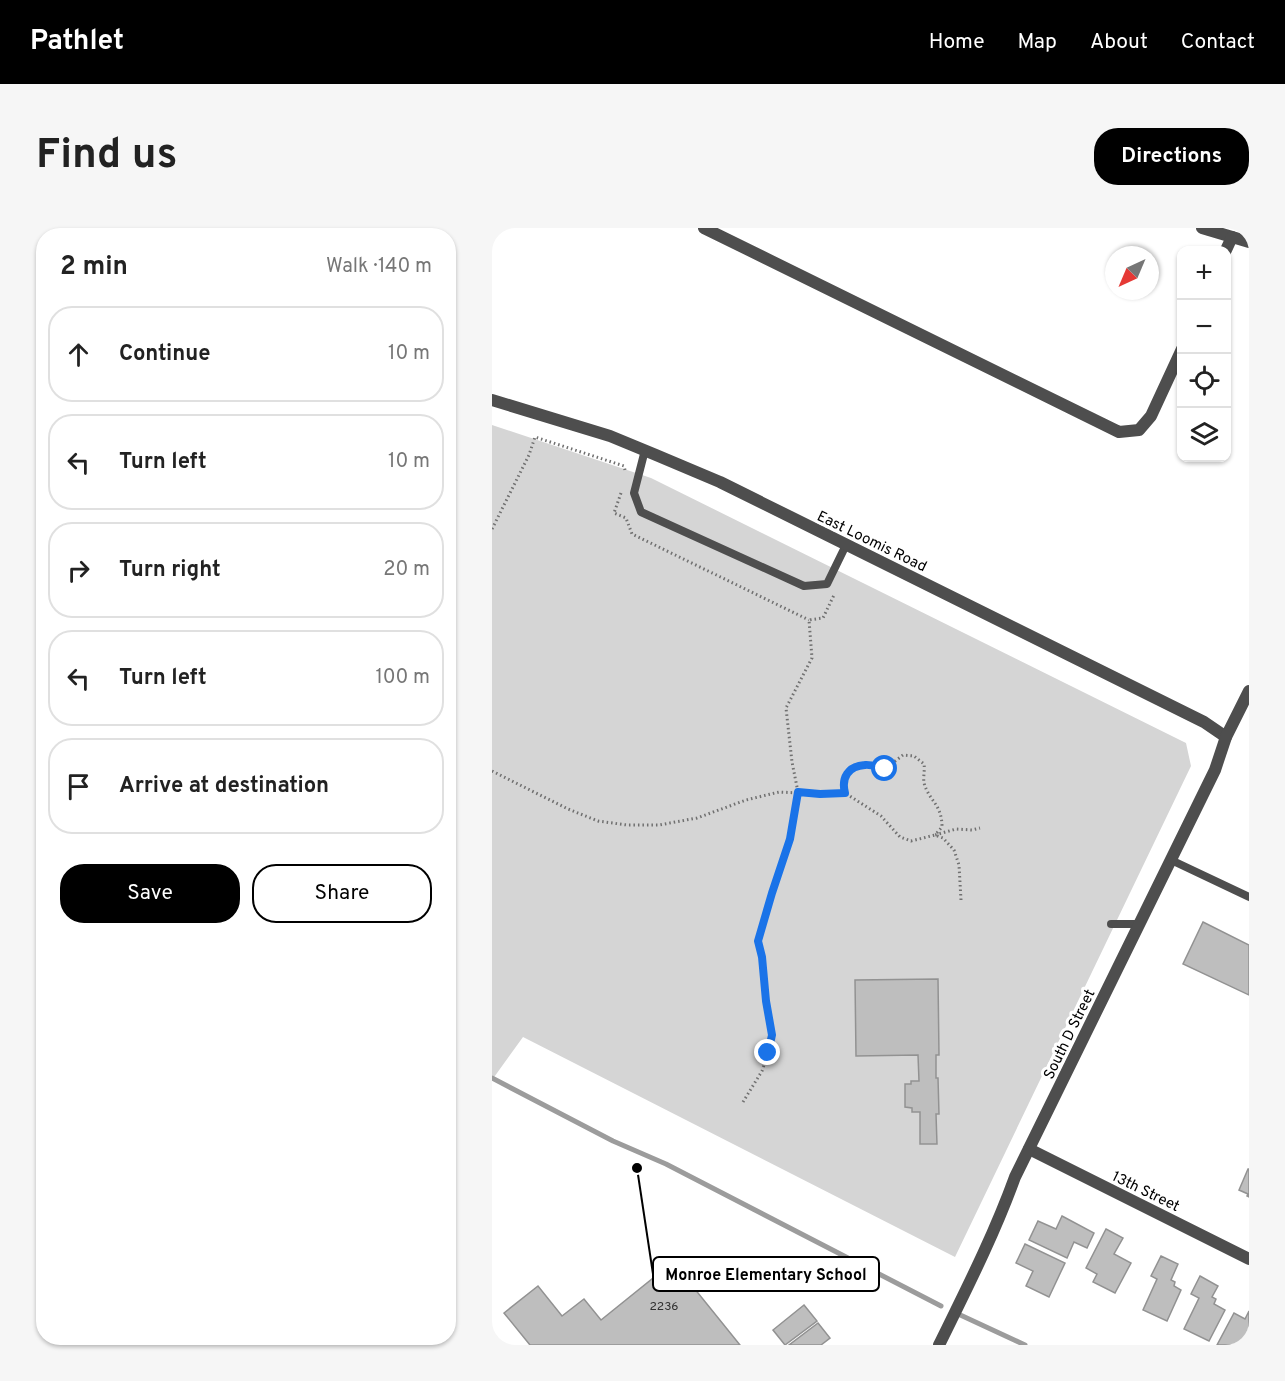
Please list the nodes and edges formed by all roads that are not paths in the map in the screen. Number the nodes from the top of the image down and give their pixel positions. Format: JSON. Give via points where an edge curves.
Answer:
{"nodes":[{"id":1,"x":704,"y":228,"type":"edge"},
{"id":2,"x":1202,"y":228,"type":"edge"},
{"id":3,"x":1232,"y":237,"type":"junction"},
{"id":4,"x":1249,"y":242,"type":"edge"},
{"id":5,"x":1228,"y":246,"type":"edge"},
{"id":6,"x":1180,"y":354,"type":"edge"},
{"id":7,"x":492,"y":400,"type":"edge"},
{"id":8,"x":645,"y":450,"type":"junction"},
{"id":9,"x":846,"y":544,"type":"junction"},
{"id":10,"x":1249,"y":691,"type":"edge"},
{"id":11,"x":1226,"y":737,"type":"junction"},
{"id":12,"x":1171,"y":860,"type":"junction"},
{"id":13,"x":1249,"y":897,"type":"edge"},
{"id":14,"x":1111,"y":924,"type":"dead end"},
{"id":15,"x":1139,"y":924,"type":"junction"},
{"id":16,"x":1029,"y":1149,"type":"junction"},
{"id":17,"x":1249,"y":1259,"type":"edge"},
{"id":18,"x":939,"y":1345,"type":"edge"}],
"edges":[{"from":1,"to":6,"type":"street","via":[[1119,432],[1139,430],[1151,416]]},
{"from":2,"to":3,"type":"street"},
{"from":3,"to":4,"type":"street"},
{"from":3,"to":5,"type":"street"},
{"from":7,"to":8,"type":"street","name":"East Loomis Road"},
{"from":8,"to":9,"type":"street","name":"East Loomis Road"},
{"from":8,"to":9,"type":"lane","via":[[634,494],[641,512],[804,586],[827,584]]},
{"from":9,"to":11,"type":"street","name":"East Loomis Road","via":[[1204,722]]},
{"from":10,"to":11,"type":"street","name":"South D Street"},
{"from":11,"to":12,"type":"street","name":"South D Street","via":[[1215,770]]},
{"from":12,"to":13,"type":"lane"},
{"from":12,"to":15,"type":"street","name":"South D Street"},
{"from":14,"to":15,"type":"lane"},
{"from":15,"to":16,"type":"street","name":"South D Street"},
{"from":16,"to":17,"type":"street","name":"13th Street"},
{"from":16,"to":18,"type":"street","name":"South D Street"}]}
